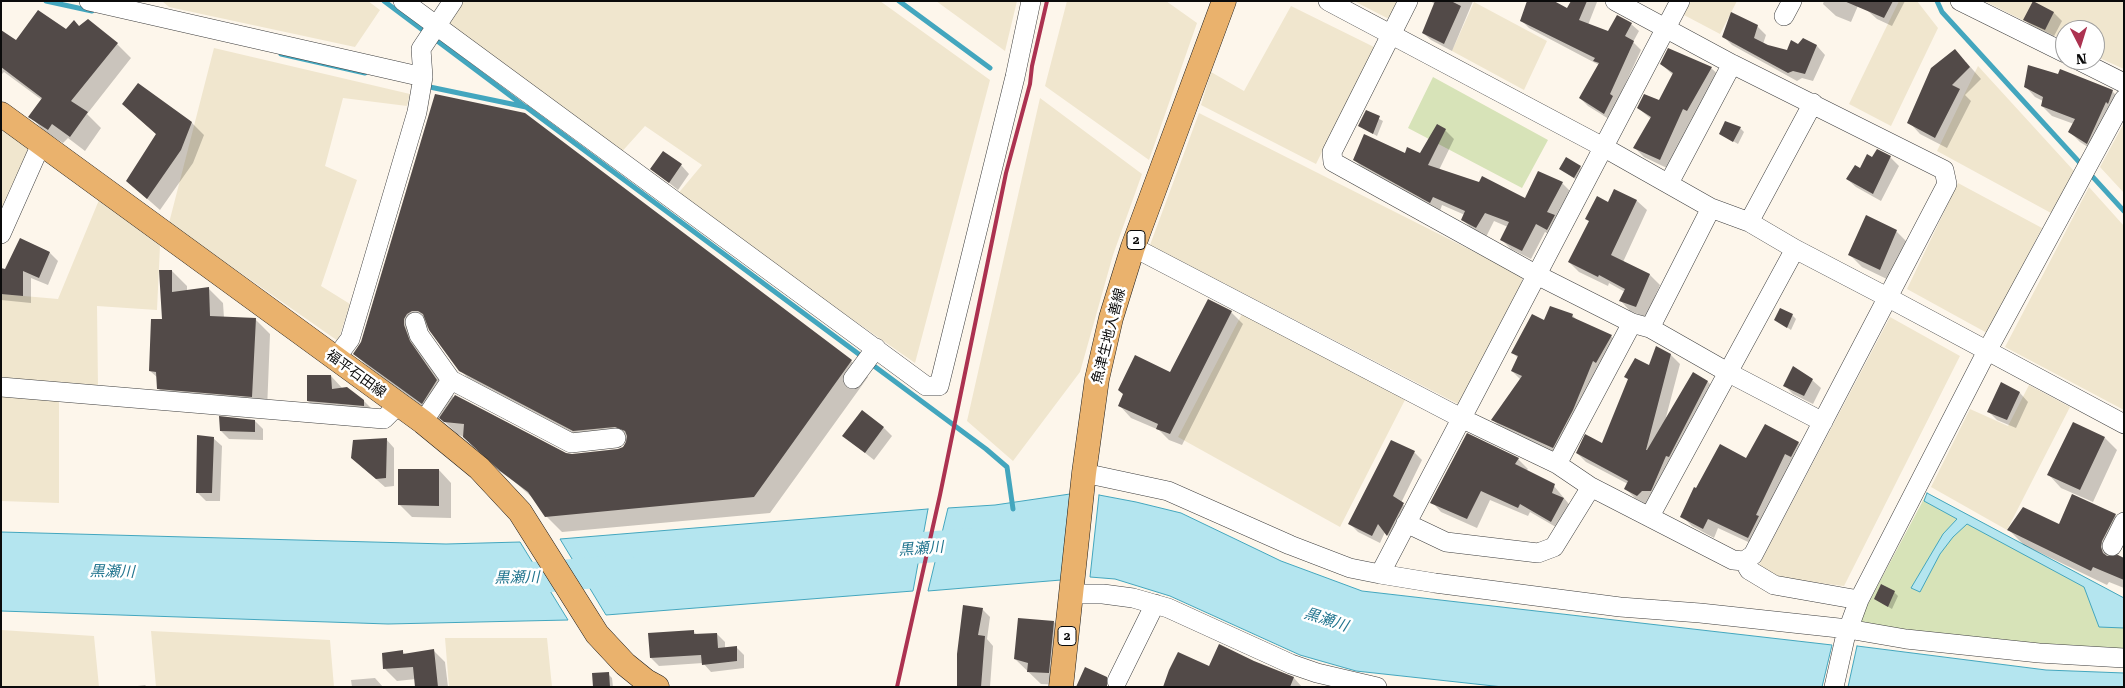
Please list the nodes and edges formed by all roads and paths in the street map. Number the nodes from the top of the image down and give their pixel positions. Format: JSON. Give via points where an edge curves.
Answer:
{"nodes":[{"id":1,"x":89,"y":1,"type":"edge"},
{"id":2,"x":403,"y":1,"type":"edge"},
{"id":3,"x":453,"y":1,"type":"edge"},
{"id":4,"x":1031,"y":1,"type":"edge"},
{"id":5,"x":1224,"y":1,"type":"edge"},
{"id":6,"x":1328,"y":1,"type":"edge"},
{"id":7,"x":1408,"y":1,"type":"edge"},
{"id":8,"x":1615,"y":1,"type":"edge"},
{"id":9,"x":1680,"y":1,"type":"edge"},
{"id":10,"x":1960,"y":1,"type":"edge"},
{"id":11,"x":435,"y":25,"type":"junction"},
{"id":12,"x":1665,"y":28,"type":"junction"},
{"id":13,"x":1390,"y":35,"type":"junction"},
{"id":14,"x":2055,"y":49,"type":"edge"},
{"id":15,"x":1732,"y":64,"type":"junction"},
{"id":16,"x":2098,"y":70,"type":"edge"},
{"id":17,"x":423,"y":77,"type":"junction"},
{"id":18,"x":2124,"y":83,"type":"edge"},
{"id":19,"x":2124,"y":99,"type":"edge"},
{"id":20,"x":1813,"y":103,"type":"junction"},
{"id":21,"x":1,"y":114,"type":"edge"},
{"id":22,"x":41,"y":144,"type":"junction"},
{"id":23,"x":1604,"y":148,"type":"junction"},
{"id":24,"x":1669,"y":183,"type":"junction"},
{"id":25,"x":1711,"y":208,"type":"junction"},
{"id":26,"x":1749,"y":222,"type":"junction"},
{"id":27,"x":1,"y":234,"type":"edge"},
{"id":28,"x":1133,"y":248,"type":"junction"},
{"id":29,"x":1795,"y":249,"type":"junction"},
{"id":30,"x":1535,"y":274,"type":"junction"},
{"id":31,"x":1887,"y":297,"type":"junction"},
{"id":32,"x":415,"y":322,"type":"dead end"},
{"id":33,"x":1641,"y":325,"type":"junction"},
{"id":34,"x":876,"y":348,"type":"junction"},
{"id":35,"x":1987,"y":351,"type":"junction"},
{"id":36,"x":335,"y":359,"type":"junction"},
{"id":37,"x":1729,"y":373,"type":"junction"},
{"id":38,"x":853,"y":379,"type":"dead end"},
{"id":39,"x":451,"y":380,"type":"junction"},
{"id":40,"x":1,"y":387,"type":"edge"},
{"id":41,"x":398,"y":405,"type":"junction"},
{"id":42,"x":1461,"y":418,"type":"junction"},
{"id":43,"x":422,"y":422,"type":"junction"},
{"id":44,"x":1823,"y":422,"type":"junction"},
{"id":45,"x":2124,"y":424,"type":"edge"},
{"id":46,"x":616,"y":438,"type":"dead end"},
{"id":47,"x":1557,"y":464,"type":"junction"},
{"id":48,"x":1083,"y":481,"type":"junction"},
{"id":49,"x":1591,"y":487,"type":"junction"},
{"id":50,"x":1650,"y":516,"type":"junction"},
{"id":51,"x":2124,"y":522,"type":"edge"},
{"id":52,"x":1406,"y":523,"type":"junction"},
{"id":53,"x":2112,"y":546,"type":"dead end"},
{"id":54,"x":1744,"y":561,"type":"junction"},
{"id":55,"x":1380,"y":574,"type":"junction"},
{"id":56,"x":1072,"y":590,"type":"junction"},
{"id":57,"x":1858,"y":600,"type":"junction"},
{"id":58,"x":1155,"y":604,"type":"junction"},
{"id":59,"x":1846,"y":634,"type":"junction"},
{"id":60,"x":2124,"y":658,"type":"edge"},
{"id":61,"x":1117,"y":681,"type":"dead end"},
{"id":62,"x":1377,"y":686,"type":"edge"},
{"id":63,"x":657,"y":687,"type":"edge"},
{"id":64,"x":1061,"y":687,"type":"edge"},
{"id":65,"x":1382,"y":687,"type":"edge"},
{"id":66,"x":1834,"y":687,"type":"edge"}],
"edges":[{"from":1,"to":17,"type":"street"},
{"from":2,"to":11,"type":"street"},
{"from":3,"to":11,"type":"street"},
{"from":4,"to":34,"type":"street","via":[[939,386],[926,386]]},
{"from":5,"to":28,"type":"main road","name":"魚津生地入善線","number":"2"},
{"from":6,"to":13,"type":"street"},
{"from":7,"to":13,"type":"street"},
{"from":8,"to":12,"type":"street"},
{"from":9,"to":12,"type":"street"},
{"from":10,"to":14,"type":"street"},
{"from":11,"to":17,"type":"street","via":[[421,49]]},
{"from":11,"to":34,"type":"street"},
{"from":12,"to":15,"type":"street"},
{"from":12,"to":23,"type":"street"},
{"from":13,"to":23,"type":"street"},
{"from":13,"to":30,"type":"street","via":[[1332,152],[1333,162]]},
{"from":15,"to":20,"type":"street"},
{"from":15,"to":24,"type":"street"},
{"from":16,"to":18,"type":"street"},
{"from":17,"to":36,"type":"street","via":[[417,112],[350,339]]},
{"from":19,"to":35,"type":"street"},
{"from":20,"to":26,"type":"street"},
{"from":20,"to":31,"type":"street","via":[[1944,170],[1947,184]]},
{"from":21,"to":22,"type":"main road","name":"福平石田線"},
{"from":22,"to":27,"type":"street"},
{"from":22,"to":36,"type":"main road","name":"福平石田線"},
{"from":23,"to":24,"type":"street"},
{"from":23,"to":30,"type":"street"},
{"from":24,"to":25,"type":"street"},
{"from":25,"to":26,"type":"street"},
{"from":25,"to":33,"type":"street"},
{"from":26,"to":29,"type":"street"},
{"from":28,"to":42,"type":"street"},
{"from":28,"to":48,"type":"main road","name":"魚津生地入善線","number":"2","via":[[1111,318],[1097,380]]},
{"from":29,"to":31,"type":"street"},
{"from":29,"to":37,"type":"street"},
{"from":30,"to":33,"type":"street"},
{"from":30,"to":42,"type":"street"},
{"from":31,"to":35,"type":"street"},
{"from":31,"to":44,"type":"street"},
{"from":32,"to":39,"type":"street","via":[[419,335]]},
{"from":33,"to":37,"type":"street"},
{"from":33,"to":47,"type":"street"},
{"from":34,"to":38,"type":"street"},
{"from":35,"to":45,"type":"street"},
{"from":35,"to":57,"type":"street"},
{"from":36,"to":41,"type":"main road","name":"福平石田線"},
{"from":37,"to":44,"type":"street"},
{"from":37,"to":50,"type":"street"},
{"from":39,"to":43,"type":"street"},
{"from":39,"to":46,"type":"street","via":[[571,443]]},
{"from":40,"to":41,"type":"street","via":[[384,419]]},
{"from":41,"to":43,"type":"main road","name":"福平石田線"},
{"from":42,"to":47,"type":"street"},
{"from":42,"to":52,"type":"street"},
{"from":43,"to":63,"type":"main road","name":"福平石田線","via":[[480,468],[520,512],[598,634],[625,664]]},
{"from":44,"to":54,"type":"street","via":[[1753,555]]},
{"from":47,"to":49,"type":"street"},
{"from":48,"to":55,"type":"street","via":[[1168,491],[1290,545],[1350,568]]},
{"from":48,"to":56,"type":"main road","name":"魚津生地入善線","number":"2"},
{"from":49,"to":50,"type":"street"},
{"from":49,"to":52,"type":"street","via":[[1554,547],[1538,553],[1446,542]]},
{"from":50,"to":54,"type":"street","via":[[1733,560]]},
{"from":51,"to":53,"type":"street"},
{"from":52,"to":55,"type":"street"},
{"from":54,"to":57,"type":"street","via":[[1749,570],[1774,585]]},
{"from":55,"to":59,"type":"street"},
{"from":56,"to":58,"type":"street"},
{"from":56,"to":64,"type":"main road","name":"魚津生地入善線","number":"2"},
{"from":57,"to":59,"type":"street"},
{"from":58,"to":61,"type":"street"},
{"from":58,"to":62,"type":"street","via":[[1317,674]]},
{"from":59,"to":60,"type":"street"},
{"from":59,"to":66,"type":"street"},
{"from":62,"to":65,"type":"street"}]}
